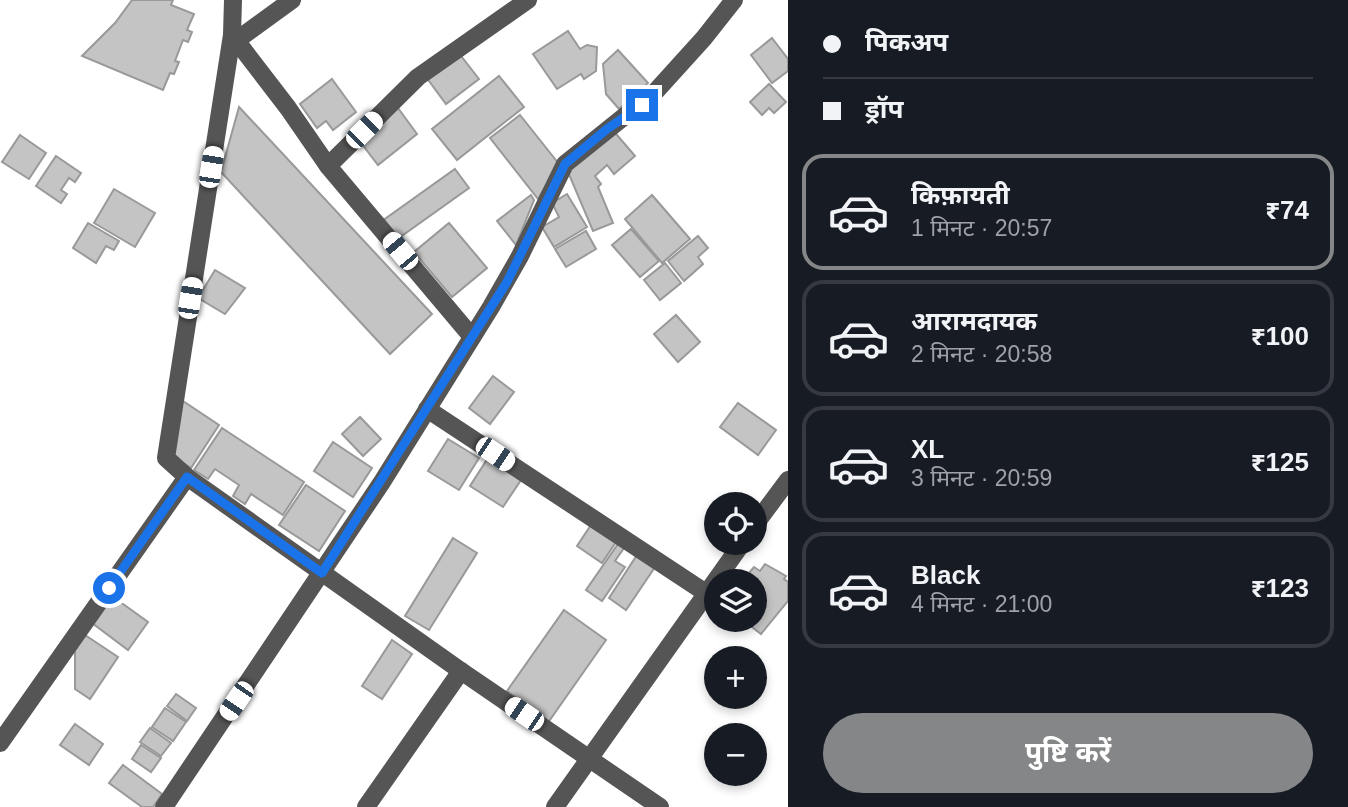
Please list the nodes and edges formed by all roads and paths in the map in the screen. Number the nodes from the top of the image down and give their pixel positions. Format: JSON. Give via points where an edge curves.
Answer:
{"nodes":[{"id":1,"x":233,"y":0,"type":"edge"},
{"id":2,"x":292,"y":0,"type":"edge"},
{"id":3,"x":528,"y":0,"type":"edge"},
{"id":4,"x":734,"y":0,"type":"edge"},
{"id":5,"x":234,"y":37,"type":"junction"},
{"id":6,"x":328,"y":166,"type":"junction"},
{"id":7,"x":472,"y":337,"type":"junction"},
{"id":8,"x":427,"y":409,"type":"junction"},
{"id":9,"x":187,"y":477,"type":"junction"},
{"id":10,"x":788,"y":480,"type":"edge"},
{"id":11,"x":767,"y":508,"type":"edge"},
{"id":12,"x":322,"y":573,"type":"junction"},
{"id":13,"x":704,"y":592,"type":"edge"},
{"id":14,"x":704,"y":596,"type":"edge"},
{"id":15,"x":461,"y":671,"type":"junction"},
{"id":16,"x":0,"y":743,"type":"edge"},
{"id":17,"x":588,"y":757,"type":"junction"},
{"id":18,"x":164,"y":807,"type":"edge"},
{"id":19,"x":366,"y":807,"type":"edge"},
{"id":20,"x":555,"y":807,"type":"edge"},
{"id":21,"x":660,"y":807,"type":"edge"}],
"edges":[{"from":1,"to":5,"type":"street"},
{"from":2,"to":5,"type":"street"},
{"from":3,"to":6,"type":"street","via":[[418,77]]},
{"from":4,"to":7,"type":"street","via":[[656,92],[565,164],[511,273]]},
{"from":5,"to":6,"type":"street"},
{"from":5,"to":9,"type":"street","via":[[165,456]]},
{"from":6,"to":7,"type":"street"},
{"from":7,"to":8,"type":"street"},
{"from":8,"to":12,"type":"street"},
{"from":8,"to":13,"type":"street"},
{"from":9,"to":12,"type":"street"},
{"from":9,"to":16,"type":"street"},
{"from":10,"to":11,"type":"street"},
{"from":12,"to":15,"type":"street"},
{"from":12,"to":18,"type":"street"},
{"from":14,"to":17,"type":"street"},
{"from":15,"to":17,"type":"street"},
{"from":15,"to":19,"type":"street"},
{"from":17,"to":20,"type":"street"},
{"from":17,"to":21,"type":"street"}]}
